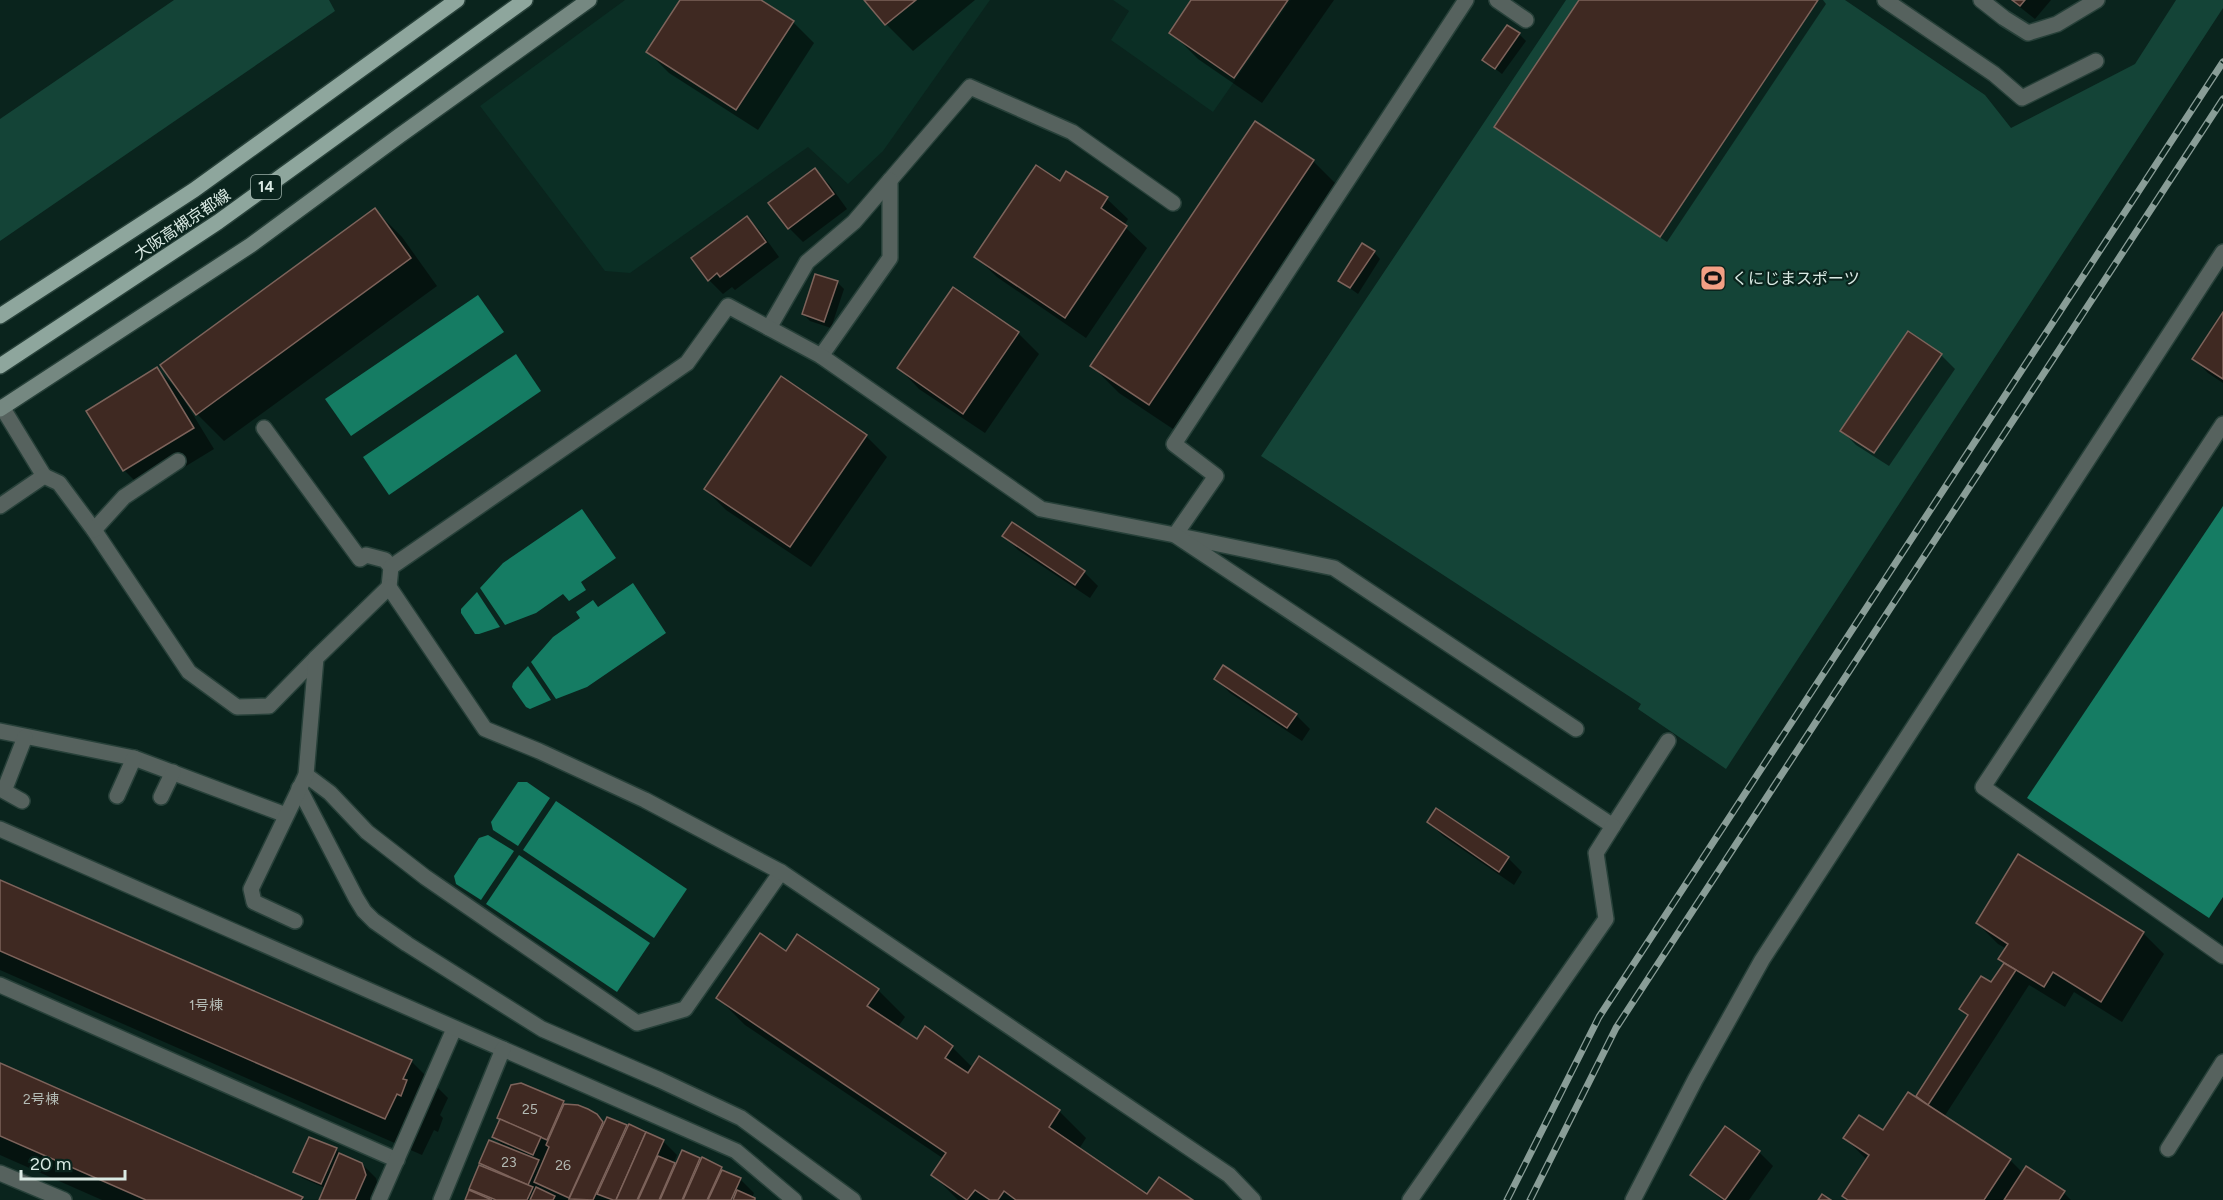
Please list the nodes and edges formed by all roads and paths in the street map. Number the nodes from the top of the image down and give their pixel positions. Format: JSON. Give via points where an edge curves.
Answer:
{"nodes":[{"id":1,"x":457,"y":0,"type":"edge"},
{"id":2,"x":525,"y":0,"type":"edge"},
{"id":3,"x":590,"y":0,"type":"edge"},
{"id":4,"x":1466,"y":0,"type":"edge"},
{"id":5,"x":1497,"y":0,"type":"edge"},
{"id":6,"x":1885,"y":0,"type":"edge"},
{"id":7,"x":1981,"y":0,"type":"edge"},
{"id":8,"x":2097,"y":0,"type":"edge"},
{"id":9,"x":1526,"y":20,"type":"dead end"},
{"id":10,"x":2096,"y":62,"type":"dead end"},
{"id":11,"x":890,"y":180,"type":"junction"},
{"id":12,"x":1173,"y":203,"type":"dead end"},
{"id":13,"x":2223,"y":252,"type":"edge"},
{"id":14,"x":0,"y":316,"type":"edge"},
{"id":15,"x":769,"y":328,"type":"junction"},
{"id":16,"x":821,"y":356,"type":"junction"},
{"id":17,"x":0,"y":366,"type":"edge"},
{"id":18,"x":1,"y":408,"type":"edge"},
{"id":19,"x":2223,"y":424,"type":"edge"},
{"id":20,"x":264,"y":428,"type":"dead end"},
{"id":21,"x":178,"y":461,"type":"dead end"},
{"id":22,"x":44,"y":476,"type":"junction"},
{"id":23,"x":0,"y":506,"type":"edge"},
{"id":24,"x":94,"y":531,"type":"junction"},
{"id":25,"x":1175,"y":535,"type":"junction"},
{"id":26,"x":391,"y":567,"type":"junction"},
{"id":27,"x":389,"y":587,"type":"junction"},
{"id":28,"x":316,"y":658,"type":"junction"},
{"id":29,"x":1575,"y":729,"type":"dead end"},
{"id":30,"x":0,"y":731,"type":"edge"},
{"id":31,"x":25,"y":737,"type":"junction"},
{"id":32,"x":1668,"y":741,"type":"dead end"},
{"id":33,"x":134,"y":758,"type":"junction"},
{"id":34,"x":173,"y":772,"type":"junction"},
{"id":35,"x":303,"y":782,"type":"junction"},
{"id":36,"x":117,"y":796,"type":"dead end"},
{"id":37,"x":161,"y":797,"type":"dead end"},
{"id":38,"x":22,"y":801,"type":"dead end"},
{"id":39,"x":286,"y":815,"type":"junction"},
{"id":40,"x":1613,"y":825,"type":"junction"},
{"id":41,"x":0,"y":829,"type":"edge"},
{"id":42,"x":781,"y":872,"type":"junction"},
{"id":43,"x":295,"y":921,"type":"dead end"},
{"id":44,"x":2223,"y":956,"type":"edge"},
{"id":45,"x":0,"y":985,"type":"edge"},
{"id":46,"x":454,"y":1029,"type":"junction"},
{"id":47,"x":503,"y":1048,"type":"junction"},
{"id":48,"x":2223,"y":1062,"type":"edge"},
{"id":49,"x":2168,"y":1149,"type":"dead end"},
{"id":50,"x":397,"y":1160,"type":"junction"},
{"id":51,"x":0,"y":1173,"type":"edge"},
{"id":52,"x":64,"y":1200,"type":"edge"},
{"id":53,"x":379,"y":1200,"type":"edge"},
{"id":54,"x":441,"y":1200,"type":"edge"},
{"id":55,"x":794,"y":1200,"type":"edge"},
{"id":56,"x":853,"y":1200,"type":"edge"},
{"id":57,"x":1253,"y":1200,"type":"edge"},
{"id":58,"x":1410,"y":1200,"type":"edge"},
{"id":59,"x":1633,"y":1200,"type":"edge"}],
"edges":[{"from":1,"to":14,"type":"main road","name":"大阪高槻京都線","number":"14","via":[[194,190]]},
{"from":2,"to":17,"type":"main road","name":"大阪高槻京都線","number":"14","via":[[218,222]]},
{"from":3,"to":18,"type":"street","via":[[251,245]]},
{"from":4,"to":25,"type":"street","via":[[1174,444],[1216,476]]},
{"from":5,"to":9,"type":"street"},
{"from":6,"to":10,"type":"street","via":[[1994,74],[2022,98]]},
{"from":7,"to":8,"type":"street","via":[[2028,33],[2057,24]]},
{"from":11,"to":12,"type":"street","via":[[970,87],[1072,132]]},
{"from":11,"to":15,"type":"street","via":[[854,222],[807,262]]},
{"from":11,"to":16,"type":"street","via":[[890,258]]},
{"from":13,"to":59,"type":"street","via":[[1761,960]]},
{"from":15,"to":16,"type":"street"},
{"from":15,"to":26,"type":"street","via":[[728,306],[687,363]]},
{"from":16,"to":25,"type":"street","via":[[1041,509]]},
{"from":18,"to":22,"type":"street"},
{"from":19,"to":44,"type":"street","via":[[1983,787]]},
{"from":20,"to":26,"type":"street","via":[[360,559],[366,555],[385,560]]},
{"from":21,"to":24,"type":"street","via":[[124,497]]},
{"from":22,"to":23,"type":"street"},
{"from":22,"to":24,"type":"street","via":[[59,483]]},
{"from":24,"to":28,"type":"street","via":[[189,672],[237,707],[269,706]]},
{"from":25,"to":29,"type":"street","via":[[1334,568]]},
{"from":25,"to":40,"type":"street"},
{"from":26,"to":27,"type":"street"},
{"from":27,"to":28,"type":"street"},
{"from":27,"to":42,"type":"street","via":[[485,729],[645,800]]},
{"from":28,"to":35,"type":"street"},
{"from":30,"to":31,"type":"street"},
{"from":31,"to":33,"type":"street"},
{"from":31,"to":38,"type":"street","via":[[4,791]]},
{"from":32,"to":40,"type":"street"},
{"from":33,"to":34,"type":"street"},
{"from":33,"to":36,"type":"street"},
{"from":34,"to":37,"type":"street"},
{"from":34,"to":39,"type":"street"},
{"from":35,"to":39,"type":"street"},
{"from":35,"to":42,"type":"street","via":[[330,793],[367,832],[425,877],[637,1023],[686,1009]]},
{"from":35,"to":56,"type":"street","via":[[356,898],[374,921],[542,1029],[741,1118]]},
{"from":39,"to":43,"type":"street","via":[[251,890],[254,902]]},
{"from":40,"to":58,"type":"street","via":[[1596,853],[1606,919]]},
{"from":41,"to":46,"type":"street"},
{"from":42,"to":57,"type":"street","via":[[1229,1175]]},
{"from":45,"to":50,"type":"street"},
{"from":46,"to":47,"type":"street"},
{"from":46,"to":50,"type":"street"},
{"from":47,"to":54,"type":"street"},
{"from":47,"to":55,"type":"street","via":[[736,1151]]},
{"from":48,"to":49,"type":"street"},
{"from":50,"to":53,"type":"street"},
{"from":51,"to":52,"type":"street"}]}
